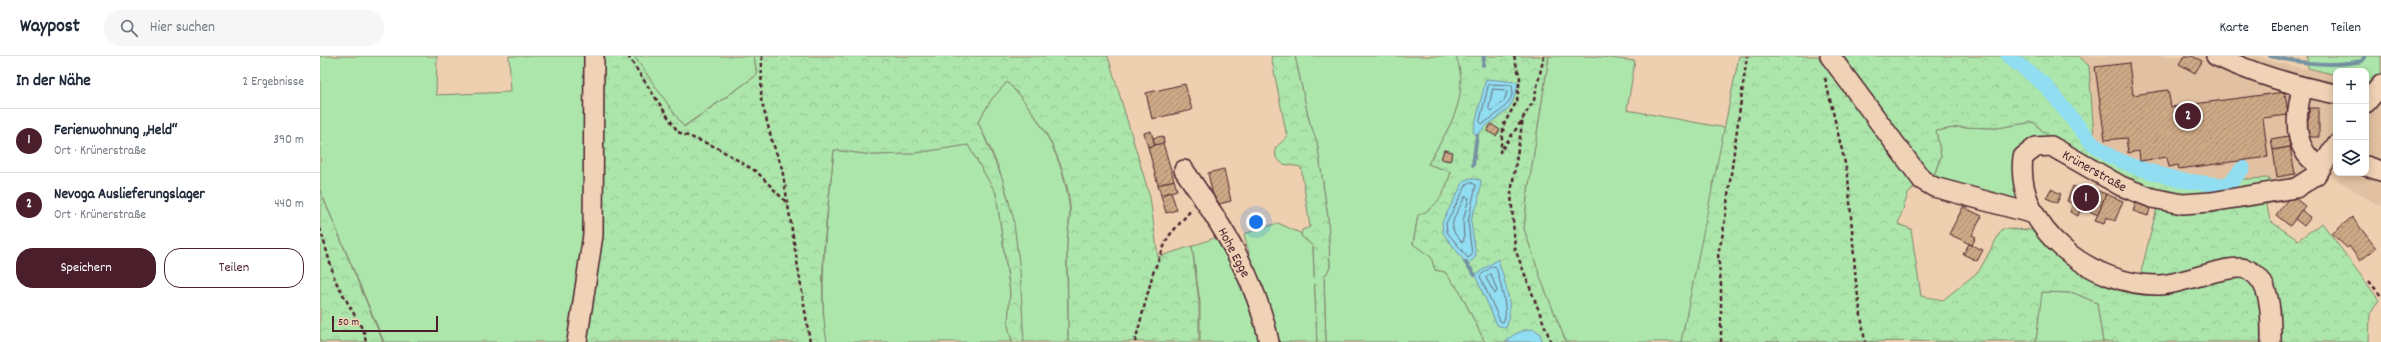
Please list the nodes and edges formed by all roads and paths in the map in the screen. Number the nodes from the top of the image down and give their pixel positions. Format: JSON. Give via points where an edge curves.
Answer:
{"nodes":[{"id":1,"x":594,"y":56,"type":"edge"},
{"id":2,"x":628,"y":56,"type":"edge"},
{"id":3,"x":762,"y":56,"type":"edge"},
{"id":4,"x":1514,"y":56,"type":"edge"},
{"id":5,"x":1544,"y":56,"type":"edge"},
{"id":6,"x":1747,"y":56,"type":"edge"},
{"id":7,"x":2216,"y":56,"type":"edge"},
{"id":8,"x":1827,"y":64,"type":"edge"},
{"id":9,"x":2381,"y":85,"type":"edge"},
{"id":10,"x":2303,"y":87,"type":"junction"},
{"id":11,"x":2333,"y":93,"type":"edge"},
{"id":12,"x":2369,"y":99,"type":"edge"},
{"id":13,"x":1523,"y":118,"type":"junction"},
{"id":14,"x":2333,"y":152,"type":"edge"},
{"id":15,"x":2369,"y":167,"type":"edge"},
{"id":16,"x":2321,"y":168,"type":"junction"},
{"id":17,"x":1184,"y":170,"type":"dead end"},
{"id":18,"x":2381,"y":171,"type":"edge"},
{"id":19,"x":1202,"y":197,"type":"junction"},
{"id":20,"x":786,"y":202,"type":"junction"},
{"id":21,"x":2034,"y":214,"type":"junction"},
{"id":22,"x":320,"y":228,"type":"edge"},
{"id":23,"x":2369,"y":282,"type":"dead end"},
{"id":24,"x":2381,"y":296,"type":"edge"},
{"id":25,"x":366,"y":342,"type":"edge"},
{"id":26,"x":577,"y":342,"type":"edge"},
{"id":27,"x":810,"y":342,"type":"edge"},
{"id":28,"x":1135,"y":342,"type":"edge"},
{"id":29,"x":1269,"y":342,"type":"edge"},
{"id":30,"x":1551,"y":342,"type":"edge"},
{"id":31,"x":1721,"y":342,"type":"edge"},
{"id":32,"x":1865,"y":342,"type":"edge"},
{"id":33,"x":2271,"y":342,"type":"edge"}],
"edges":[{"from":1,"to":26,"type":"street","via":[[593,236]]},
{"from":2,"to":20,"type":"path","via":[[678,132],[716,147],[757,172]]},
{"from":3,"to":20,"type":"path","via":[[761,99],[782,168]]},
{"from":4,"to":13,"type":"path","via":[[1520,78],[1517,101],[1504,124],[1500,152]]},
{"from":5,"to":13,"type":"path","via":[[1534,100]]},
{"from":6,"to":31,"type":"path","via":[[1718,254]]},
{"from":7,"to":10,"type":"street"},
{"from":8,"to":21,"type":"street","via":[[1922,180],[1934,187]]},
{"from":8,"to":32,"type":"path","via":[[1848,176],[1856,283]]},
{"from":9,"to":12,"type":"street"},
{"from":10,"to":11,"type":"street"},
{"from":10,"to":16,"type":"street","via":[[2297,108],[2297,127],[2304,152]]},
{"from":13,"to":30,"type":"path","via":[[1511,193],[1515,249]]},
{"from":14,"to":16,"type":"street","name":"Krünerstraße"},
{"from":15,"to":18,"type":"street"},
{"from":16,"to":21,"type":"street","name":"Krünerstraße","via":[[2306,183],[2296,188],[2183,204],[2152,198],[2121,186],[2051,146],[2036,147],[2024,157],[2021,174]]},
{"from":17,"to":19,"type":"street","name":"Hohe Egge"},
{"from":19,"to":28,"type":"path","via":[[1168,237],[1153,273]]},
{"from":19,"to":29,"type":"street","name":"Hohe Egge","via":[[1238,254],[1254,288]]},
{"from":20,"to":27,"type":"path"},
{"from":21,"to":33,"type":"street","name":"Krünerstraße","via":[[2074,257],[2097,272],[2142,285],[2178,283],[2226,269],[2246,269],[2262,282],[2266,293],[2271,321]]},
{"from":22,"to":25,"type":"path","via":[[335,280],[364,332]]},
{"from":23,"to":24,"type":"path"}]}
